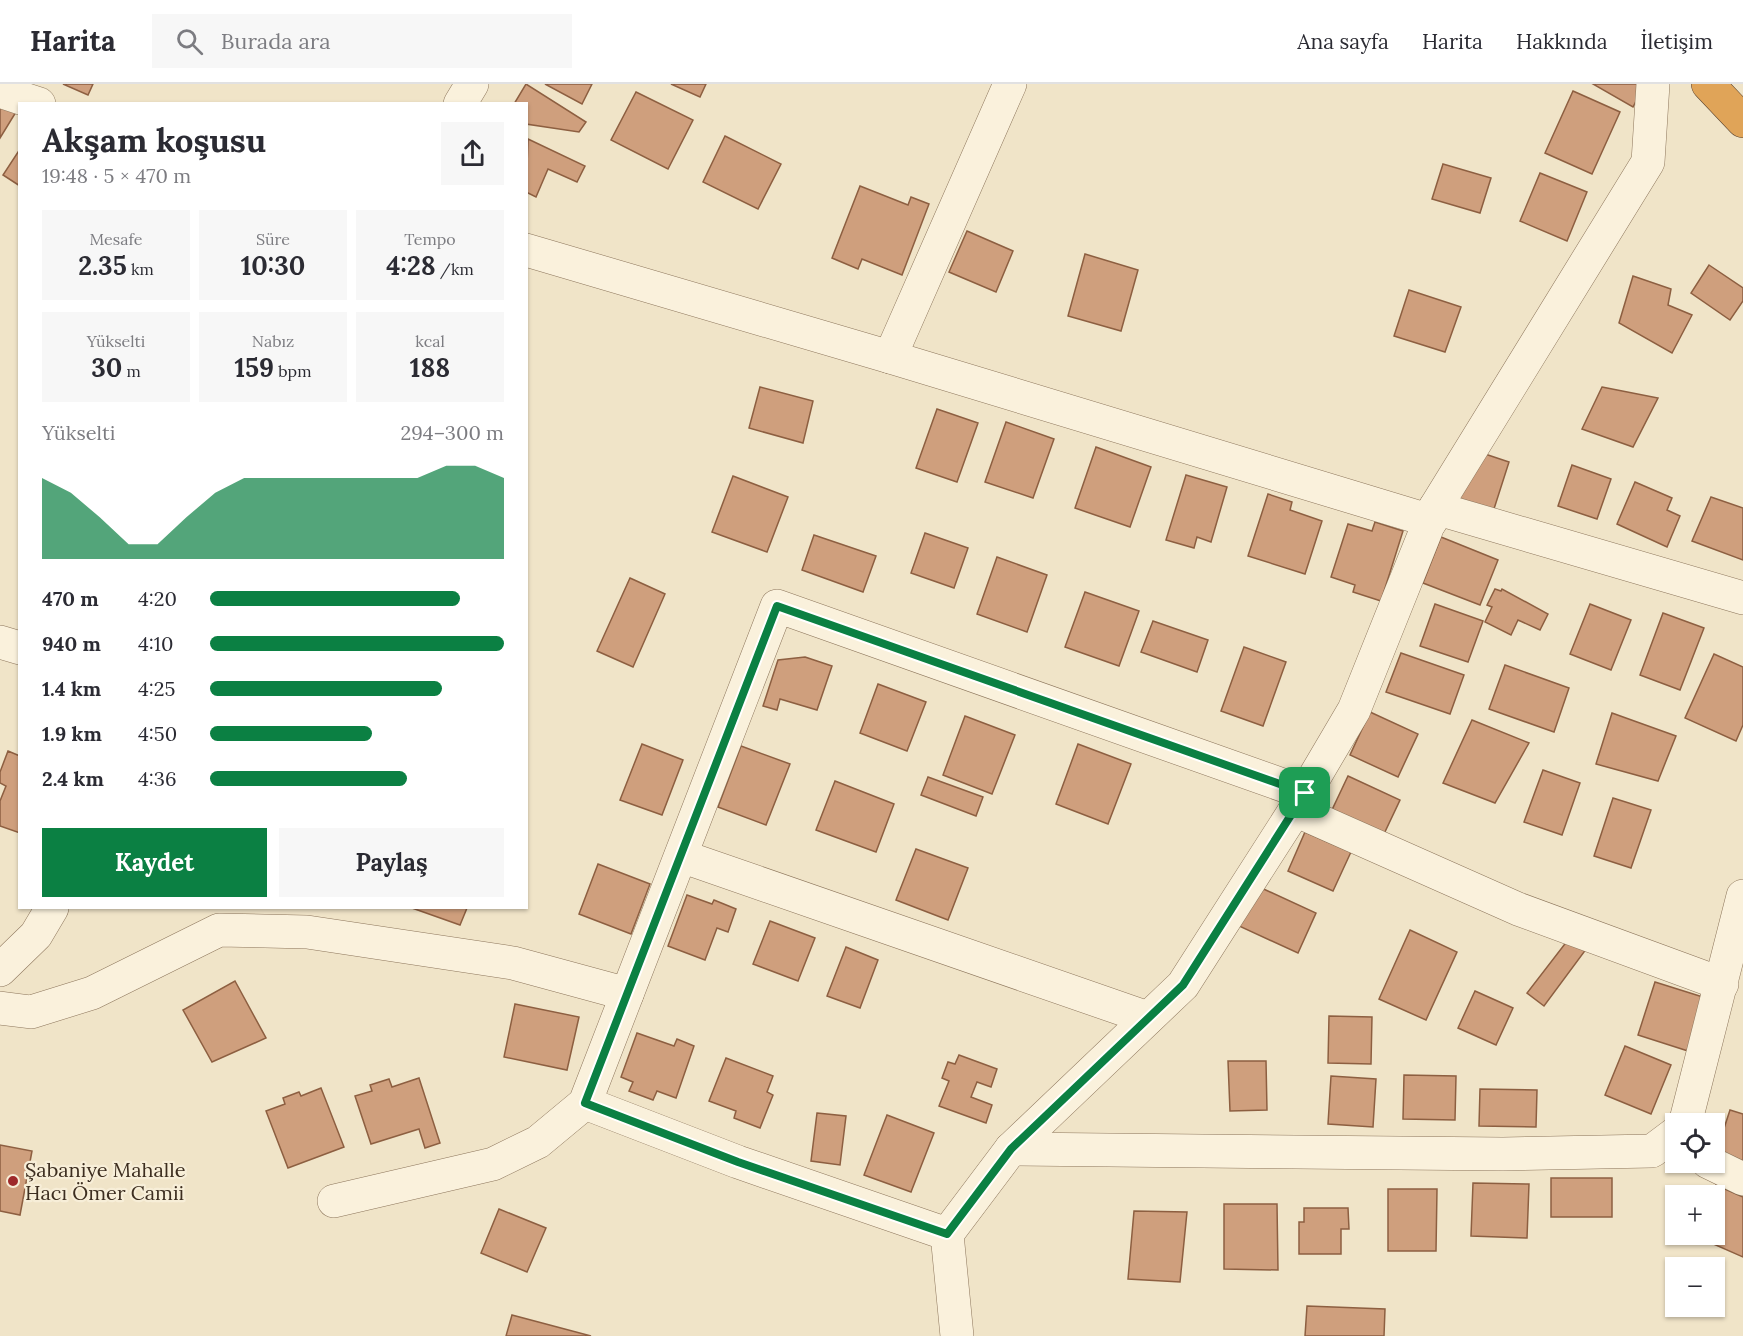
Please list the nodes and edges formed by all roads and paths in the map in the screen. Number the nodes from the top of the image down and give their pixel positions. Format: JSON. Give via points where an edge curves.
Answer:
{"nodes":[{"id":1,"x":472,"y":84,"type":"edge"},
{"id":2,"x":1010,"y":84,"type":"edge"},
{"id":3,"x":1653,"y":84,"type":"edge"},
{"id":4,"x":1708,"y":84,"type":"edge"},
{"id":5,"x":0,"y":91,"type":"edge"},
{"id":6,"x":33,"y":102,"type":"edge"},
{"id":7,"x":461,"y":102,"type":"edge"},
{"id":8,"x":1743,"y":121,"type":"edge"},
{"id":9,"x":528,"y":251,"type":"edge"},
{"id":10,"x":890,"y":357,"type":"junction"},
{"id":11,"x":1433,"y":515,"type":"junction"},
{"id":12,"x":1743,"y":598,"type":"edge"},
{"id":13,"x":0,"y":642,"type":"edge"},
{"id":14,"x":18,"y":647,"type":"edge"},
{"id":15,"x":1300,"y":801,"type":"junction"},
{"id":16,"x":681,"y":856,"type":"junction"},
{"id":17,"x":1743,"y":896,"type":"edge"},
{"id":18,"x":51,"y":909,"type":"edge"},
{"id":19,"x":1737,"y":950,"type":"edge"},
{"id":20,"x":0,"y":970,"type":"edge"},
{"id":21,"x":1722,"y":984,"type":"junction"},
{"id":22,"x":627,"y":994,"type":"junction"},
{"id":23,"x":0,"y":1008,"type":"edge"},
{"id":24,"x":1148,"y":1018,"type":"junction"},
{"id":25,"x":585,"y":1103,"type":"junction"},
{"id":26,"x":1683,"y":1113,"type":"edge"},
{"id":27,"x":1665,"y":1141,"type":"edge"},
{"id":28,"x":1011,"y":1149,"type":"junction"},
{"id":29,"x":1725,"y":1170,"type":"edge"},
{"id":30,"x":1743,"y":1179,"type":"edge"},
{"id":31,"x":334,"y":1202,"type":"dead end"},
{"id":32,"x":947,"y":1234,"type":"junction"},
{"id":33,"x":957,"y":1336,"type":"edge"}],
"edges":[{"from":1,"to":7,"type":"street"},
{"from":2,"to":10,"type":"street"},
{"from":3,"to":11,"type":"street","via":[[1648,162]]},
{"from":4,"to":8,"type":"highway"},
{"from":5,"to":6,"type":"street"},
{"from":9,"to":10,"type":"street"},
{"from":10,"to":11,"type":"street"},
{"from":11,"to":12,"type":"street"},
{"from":11,"to":15,"type":"street","via":[[1354,710]]},
{"from":13,"to":14,"type":"street"},
{"from":15,"to":16,"type":"street","via":[[777,606]]},
{"from":15,"to":21,"type":"street","via":[[1518,909]]},
{"from":15,"to":24,"type":"street","via":[[1183,985]]},
{"from":16,"to":22,"type":"street"},
{"from":16,"to":24,"type":"street"},
{"from":17,"to":19,"type":"street"},
{"from":18,"to":20,"type":"street","via":[[36,935]]},
{"from":19,"to":21,"type":"street"},
{"from":21,"to":26,"type":"street"},
{"from":22,"to":23,"type":"street","via":[[501,961],[307,932],[219,930],[93,993],[31,1012]]},
{"from":22,"to":25,"type":"street"},
{"from":24,"to":28,"type":"street"},
{"from":25,"to":31,"type":"street","via":[[538,1142],[493,1164]]},
{"from":25,"to":32,"type":"street","via":[[738,1162]]},
{"from":27,"to":28,"type":"street","via":[[1652,1151],[1641,1152],[1503,1154]]},
{"from":28,"to":32,"type":"street"},
{"from":29,"to":30,"type":"street"},
{"from":32,"to":33,"type":"street"}]}
